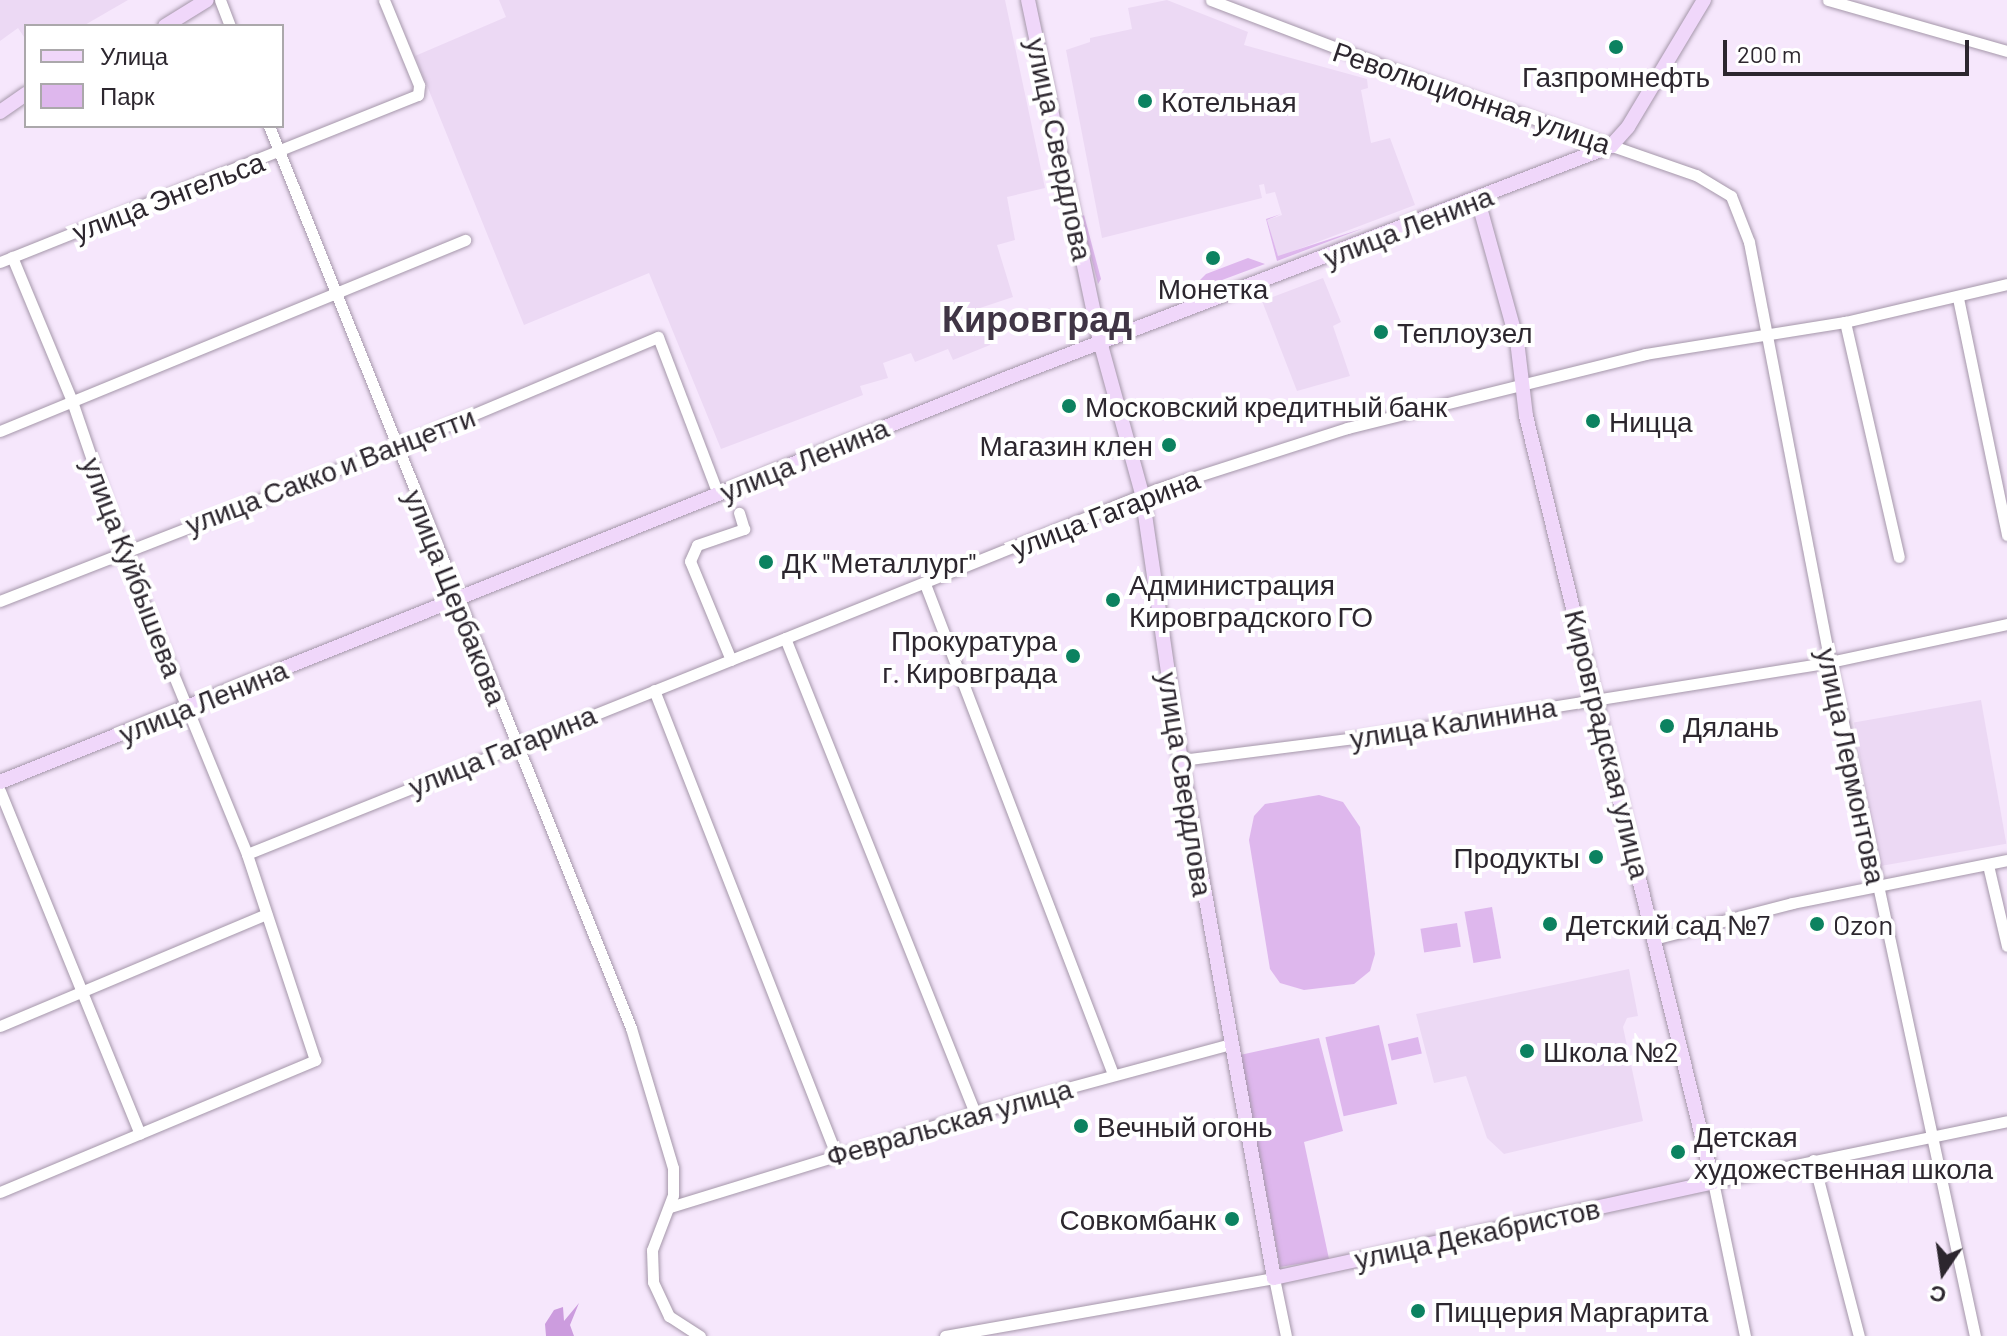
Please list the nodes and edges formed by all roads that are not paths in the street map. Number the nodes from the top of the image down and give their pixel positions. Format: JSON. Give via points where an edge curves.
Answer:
{"nodes":[{"id":1,"x":207,"y":0,"type":"edge"},
{"id":2,"x":220,"y":0,"type":"edge"},
{"id":3,"x":384,"y":0,"type":"edge"},
{"id":4,"x":1028,"y":0,"type":"edge"},
{"id":5,"x":1211,"y":0,"type":"edge"},
{"id":6,"x":1704,"y":0,"type":"edge"},
{"id":7,"x":1828,"y":0,"type":"edge"},
{"id":8,"x":168,"y":24,"type":"edge"},
{"id":9,"x":229,"y":24,"type":"edge"},
{"id":10,"x":2007,"y":51,"type":"edge"},
{"id":11,"x":24,"y":95,"type":"edge"},
{"id":12,"x":0,"y":112,"type":"edge"},
{"id":13,"x":270,"y":128,"type":"edge"},
{"id":14,"x":1611,"y":146,"type":"junction"},
{"id":15,"x":279,"y":152,"type":"junction"},
{"id":16,"x":1731,"y":196,"type":"joint"},
{"id":17,"x":1478,"y":200,"type":"junction"},
{"id":18,"x":465,"y":240,"type":"dead end"},
{"id":19,"x":12,"y":257,"type":"junction"},
{"id":20,"x":0,"y":262,"type":"edge"},
{"id":21,"x":2007,"y":284,"type":"edge"},
{"id":22,"x":334,"y":296,"type":"junction"},
{"id":23,"x":1958,"y":298,"type":"junction"},
{"id":24,"x":1845,"y":322,"type":"junction"},
{"id":25,"x":1764,"y":333,"type":"junction"},
{"id":26,"x":1101,"y":345,"type":"junction"},
{"id":27,"x":1523,"y":384,"type":"junction"},
{"id":28,"x":72,"y":401,"type":"junction"},
{"id":29,"x":0,"y":431,"type":"edge"},
{"id":30,"x":396,"y":447,"type":"junction"},
{"id":31,"x":718,"y":494,"type":"junction"},
{"id":32,"x":1142,"y":494,"type":"junction"},
{"id":33,"x":739,"y":513,"type":"dead end"},
{"id":34,"x":2007,"y":535,"type":"edge"},
{"id":35,"x":123,"y":551,"type":"junction"},
{"id":36,"x":1899,"y":557,"type":"dead end"},
{"id":37,"x":925,"y":584,"type":"junction"},
{"id":38,"x":457,"y":598,"type":"junction"},
{"id":39,"x":0,"y":601,"type":"edge"},
{"id":40,"x":2007,"y":624,"type":"edge"},
{"id":41,"x":785,"y":638,"type":"junction"},
{"id":42,"x":731,"y":660,"type":"junction"},
{"id":43,"x":1830,"y":662,"type":"junction"},
{"id":44,"x":654,"y":690,"type":"junction"},
{"id":45,"x":1597,"y":699,"type":"junction"},
{"id":46,"x":188,"y":707,"type":"junction"},
{"id":47,"x":515,"y":744,"type":"junction"},
{"id":48,"x":1181,"y":760,"type":"junction"},
{"id":49,"x":0,"y":782,"type":"edge"},
{"id":50,"x":0,"y":791,"type":"edge"},
{"id":51,"x":247,"y":854,"type":"junction"},
{"id":52,"x":2007,"y":860,"type":"edge"},
{"id":53,"x":1988,"y":865,"type":"junction"},
{"id":54,"x":1877,"y":887,"type":"junction"},
{"id":55,"x":266,"y":914,"type":"junction"},
{"id":56,"x":1657,"y":938,"type":"junction"},
{"id":57,"x":2007,"y":946,"type":"edge"},
{"id":58,"x":83,"y":993,"type":"junction"},
{"id":59,"x":0,"y":1026,"type":"edge"},
{"id":60,"x":1230,"y":1044,"type":"junction"},
{"id":61,"x":1113,"y":1074,"type":"junction"},
{"id":62,"x":975,"y":1113,"type":"junction"},
{"id":63,"x":2007,"y":1121,"type":"edge"},
{"id":64,"x":140,"y":1134,"type":"junction"},
{"id":65,"x":1929,"y":1137,"type":"junction"},
{"id":66,"x":836,"y":1155,"type":"junction"},
{"id":67,"x":1813,"y":1160,"type":"junction"},
{"id":68,"x":1713,"y":1182,"type":"junction"},
{"id":69,"x":0,"y":1192,"type":"edge"},
{"id":70,"x":670,"y":1207,"type":"junction"},
{"id":71,"x":1274,"y":1278,"type":"junction"},
{"id":72,"x":700,"y":1336,"type":"edge"},
{"id":73,"x":945,"y":1336,"type":"edge"},
{"id":74,"x":1286,"y":1336,"type":"edge"},
{"id":75,"x":1745,"y":1336,"type":"edge"},
{"id":76,"x":1859,"y":1336,"type":"edge"},
{"id":77,"x":1975,"y":1336,"type":"edge"}],
"edges":[{"from":1,"to":8,"type":"main road"},
{"from":2,"to":9,"type":"street"},
{"from":3,"to":15,"type":"street","name":"улица Энгельса","via":[[419,85],[418,95]]},
{"from":4,"to":26,"type":"main road","name":"улица Свердлова"},
{"from":5,"to":14,"type":"street","name":"Революционная улица"},
{"from":6,"to":14,"type":"main road","via":[[1637,114]]},
{"from":7,"to":10,"type":"street"},
{"from":11,"to":12,"type":"main road"},
{"from":13,"to":15,"type":"street","name":"улица Щербакова"},
{"from":14,"to":16,"type":"street","name":"Революционная улица","via":[[1696,175]]},
{"from":14,"to":17,"type":"main road","name":"улица Ленина"},
{"from":15,"to":19,"type":"street","name":"улица Энгельса"},
{"from":15,"to":22,"type":"street","name":"улица Щербакова"},
{"from":16,"to":25,"type":"street","name":"улица Лермонтова","via":[[1749,242]]},
{"from":17,"to":26,"type":"main road","name":"улица Ленина"},
{"from":17,"to":27,"type":"main road","name":"Кировградская улица","via":[[1517,341]]},
{"from":18,"to":22,"type":"street"},
{"from":19,"to":20,"type":"street","name":"улица Энгельса"},
{"from":19,"to":28,"type":"street","name":"улица Куйбышева"},
{"from":21,"to":23,"type":"street","name":"улица Гагарина"},
{"from":22,"to":28,"type":"street"},
{"from":22,"to":30,"type":"street","name":"улица Щербакова"},
{"from":23,"to":24,"type":"street","name":"улица Гагарина"},
{"from":23,"to":34,"type":"street"},
{"from":24,"to":25,"type":"street","name":"улица Гагарина"},
{"from":24,"to":36,"type":"street"},
{"from":25,"to":27,"type":"street","name":"улица Гагарина","via":[[1645,354]]},
{"from":25,"to":43,"type":"street","name":"улица Лермонтова"},
{"from":26,"to":31,"type":"main road","name":"улица Ленина"},
{"from":26,"to":32,"type":"main road","name":"улица Свердлова"},
{"from":27,"to":32,"type":"street","name":"улица Гагарина","via":[[1347,428]]},
{"from":27,"to":45,"type":"main road","name":"Кировградская улица","via":[[1526,416]]},
{"from":28,"to":29,"type":"street"},
{"from":28,"to":35,"type":"street","name":"улица Куйбышева"},
{"from":30,"to":31,"type":"street","name":"улица Сакко и Ванцетти","via":[[658,337]]},
{"from":30,"to":35,"type":"street","name":"улица Сакко и Ванцетти"},
{"from":30,"to":38,"type":"street","name":"улица Щербакова"},
{"from":31,"to":38,"type":"main road","name":"улица Ленина"},
{"from":32,"to":37,"type":"street","name":"улица Гагарина"},
{"from":32,"to":48,"type":"main road","name":"улица Свердлова"},
{"from":33,"to":42,"type":"street","via":[[744,529],[697,545],[690,561]]},
{"from":35,"to":39,"type":"street","name":"улица Сакко и Ванцетти"},
{"from":35,"to":46,"type":"street","name":"улица Куйбышева"},
{"from":37,"to":41,"type":"street","name":"улица Гагарина"},
{"from":37,"to":61,"type":"street"},
{"from":38,"to":46,"type":"main road","name":"улица Ленина"},
{"from":38,"to":47,"type":"street","name":"улица Щербакова"},
{"from":40,"to":43,"type":"street","name":"улица Калинина"},
{"from":41,"to":42,"type":"street","name":"улица Гагарина"},
{"from":41,"to":62,"type":"street"},
{"from":42,"to":44,"type":"street","name":"улица Гагарина"},
{"from":43,"to":45,"type":"street","name":"улица Калинина"},
{"from":43,"to":54,"type":"street","name":"улица Лермонтова"},
{"from":44,"to":47,"type":"street","name":"улица Гагарина"},
{"from":44,"to":66,"type":"street"},
{"from":45,"to":48,"type":"street","name":"улица Калинина"},
{"from":45,"to":56,"type":"main road","name":"Кировградская улица"},
{"from":46,"to":49,"type":"main road","name":"улица Ленина"},
{"from":46,"to":51,"type":"street","name":"улица Куйбышева"},
{"from":47,"to":51,"type":"street","name":"улица Гагарина"},
{"from":47,"to":70,"type":"street","name":"улица Щербакова","via":[[631,1028],[673,1168]]},
{"from":48,"to":60,"type":"main road","name":"улица Свердлова"},
{"from":50,"to":58,"type":"street"},
{"from":51,"to":55,"type":"street","name":"улица Куйбышева"},
{"from":52,"to":53,"type":"street"},
{"from":53,"to":54,"type":"street"},
{"from":53,"to":57,"type":"street"},
{"from":54,"to":56,"type":"street"},
{"from":54,"to":65,"type":"street","name":"улица Лермонтова"},
{"from":55,"to":58,"type":"street"},
{"from":55,"to":64,"type":"street","name":"улица Куйбышева","via":[[315,1060]]},
{"from":56,"to":68,"type":"main road","name":"Кировградская улица"},
{"from":58,"to":59,"type":"street"},
{"from":58,"to":64,"type":"street"},
{"from":60,"to":61,"type":"street","name":"Февральская улица"},
{"from":60,"to":71,"type":"main road","name":"улица Свердлова"},
{"from":61,"to":62,"type":"street","name":"Февральская улица"},
{"from":62,"to":66,"type":"street","name":"Февральская улица"},
{"from":63,"to":65,"type":"street","name":"улица Декабристов"},
{"from":64,"to":69,"type":"street"},
{"from":65,"to":67,"type":"street","name":"улица Декабристов"},
{"from":65,"to":77,"type":"street","name":"улица Лермонтова"},
{"from":66,"to":70,"type":"street","name":"Февральская улица"},
{"from":67,"to":68,"type":"street","name":"улица Декабристов"},
{"from":67,"to":76,"type":"street"},
{"from":68,"to":71,"type":"main road","name":"улица Декабристов"},
{"from":68,"to":75,"type":"street","name":"Кировградская улица"},
{"from":70,"to":72,"type":"street","name":"улица Щербакова","via":[[654,1242],[651,1276],[669,1316]]},
{"from":71,"to":73,"type":"street","name":"улица Декабристов"},
{"from":71,"to":74,"type":"street","name":"улица Свердлова"}]}
